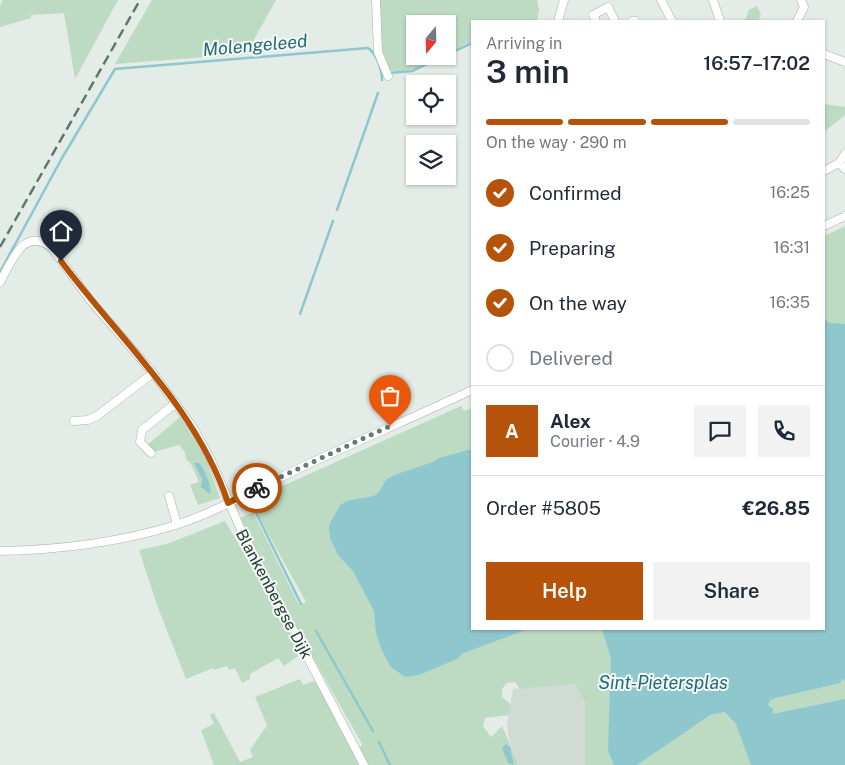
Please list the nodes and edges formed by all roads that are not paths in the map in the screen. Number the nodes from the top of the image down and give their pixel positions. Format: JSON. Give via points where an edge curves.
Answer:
{"nodes":[{"id":1,"x":376,"y":0,"type":"edge"},
{"id":2,"x":564,"y":0,"type":"edge"},
{"id":3,"x":662,"y":0,"type":"edge"},
{"id":4,"x":713,"y":0,"type":"edge"},
{"id":5,"x":801,"y":0,"type":"edge"},
{"id":6,"x":558,"y":20,"type":"edge"},
{"id":7,"x":596,"y":20,"type":"edge"},
{"id":8,"x":614,"y":20,"type":"edge"},
{"id":9,"x":672,"y":20,"type":"edge"},
{"id":10,"x":720,"y":20,"type":"edge"},
{"id":11,"x":798,"y":20,"type":"edge"},
{"id":12,"x":825,"y":54,"type":"edge"},
{"id":13,"x":845,"y":62,"type":"edge"},
{"id":14,"x":388,"y":76,"type":"dead end"},
{"id":15,"x":845,"y":154,"type":"edge"},
{"id":16,"x":842,"y":166,"type":"edge"},
{"id":17,"x":825,"y":171,"type":"edge"},
{"id":18,"x":845,"y":216,"type":"edge"},
{"id":19,"x":825,"y":226,"type":"edge"},
{"id":20,"x":0,"y":282,"type":"edge"},
{"id":21,"x":153,"y":373,"type":"junction"},
{"id":22,"x":471,"y":390,"type":"edge"},
{"id":23,"x":176,"y":403,"type":"junction"},
{"id":24,"x":74,"y":421,"type":"dead end"},
{"id":25,"x":151,"y":453,"type":"dead end"},
{"id":26,"x":169,"y":496,"type":"dead end"},
{"id":27,"x":228,"y":503,"type":"junction"},
{"id":28,"x":177,"y":524,"type":"junction"},
{"id":29,"x":0,"y":551,"type":"edge"},
{"id":30,"x":364,"y":765,"type":"edge"}],
"edges":[{"from":1,"to":14,"type":"street","via":[[378,52]]},
{"from":2,"to":6,"type":"street"},
{"from":3,"to":9,"type":"street"},
{"from":4,"to":10,"type":"street"},
{"from":5,"to":11,"type":"street","via":[[804,7]]},
{"from":7,"to":8,"type":"street","via":[[593,15],[608,8]]},
{"from":12,"to":13,"type":"street"},
{"from":15,"to":16,"type":"street"},
{"from":16,"to":17,"type":"street"},
{"from":18,"to":19,"type":"street"},
{"from":20,"to":21,"type":"street","name":"Blankenbergse Dijk","via":[[24,244],[30,240],[45,242]]},
{"from":21,"to":23,"type":"street","name":"Blankenbergse Dijk"},
{"from":21,"to":24,"type":"street","via":[[98,416]]},
{"from":22,"to":27,"type":"street"},
{"from":23,"to":25,"type":"street","via":[[142,430],[140,442]]},
{"from":23,"to":27,"type":"street","name":"Blankenbergse Dijk","via":[[211,460]]},
{"from":26,"to":28,"type":"street"},
{"from":27,"to":28,"type":"street"},
{"from":27,"to":30,"type":"street","name":"Blankenbergse Dijk"},
{"from":28,"to":29,"type":"street","via":[[74,545]]}]}
